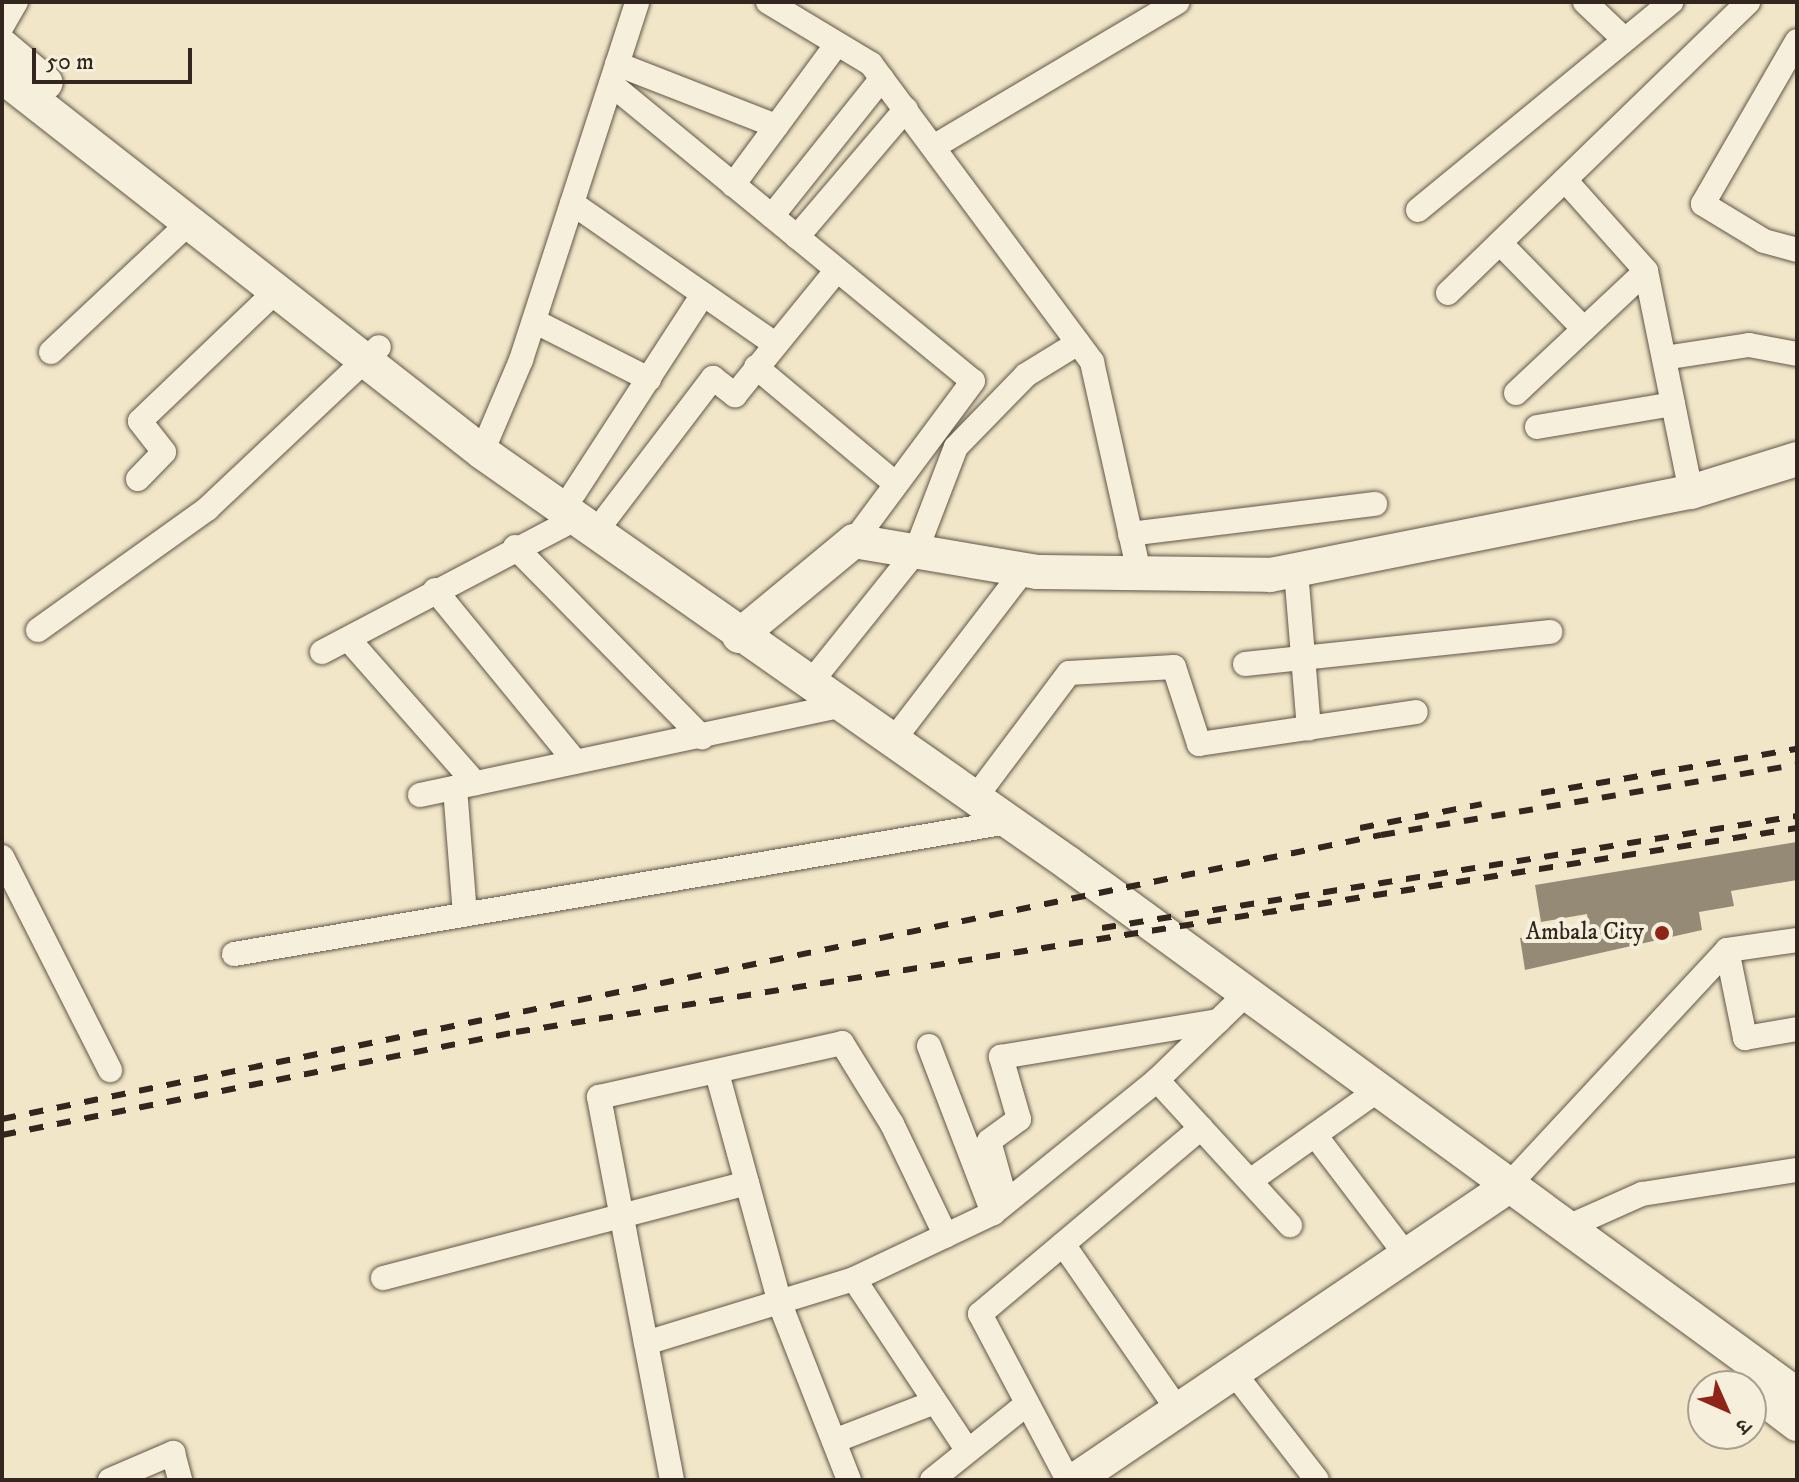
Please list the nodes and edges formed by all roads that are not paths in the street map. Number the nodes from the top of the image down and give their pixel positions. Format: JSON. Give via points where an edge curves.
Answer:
{"nodes":[{"id":1,"x":16,"y":2,"type":"edge"},
{"id":2,"x":637,"y":2,"type":"edge"},
{"id":3,"x":768,"y":2,"type":"edge"},
{"id":4,"x":1178,"y":2,"type":"edge"},
{"id":5,"x":1585,"y":2,"type":"edge"},
{"id":6,"x":1671,"y":2,"type":"edge"},
{"id":7,"x":1748,"y":2,"type":"edge"},
{"id":8,"x":2,"y":26,"type":"edge"},
{"id":9,"x":1624,"y":39,"type":"junction"},
{"id":10,"x":1797,"y":41,"type":"edge"},
{"id":11,"x":837,"y":44,"type":"junction"},
{"id":12,"x":2,"y":46,"type":"edge"},
{"id":13,"x":614,"y":74,"type":"junction"},
{"id":14,"x":2,"y":76,"type":"edge"},
{"id":15,"x":882,"y":78,"type":"junction"},
{"id":16,"x":906,"y":109,"type":"junction"},
{"id":17,"x":776,"y":126,"type":"junction"},
{"id":18,"x":935,"y":146,"type":"junction"},
{"id":19,"x":1565,"y":180,"type":"junction"},
{"id":20,"x":733,"y":185,"type":"junction"},
{"id":21,"x":572,"y":203,"type":"junction"},
{"id":22,"x":1418,"y":210,"type":"dead end"},
{"id":23,"x":772,"y":216,"type":"junction"},
{"id":24,"x":188,"y":224,"type":"junction"},
{"id":25,"x":797,"y":237,"type":"junction"},
{"id":26,"x":1500,"y":243,"type":"junction"},
{"id":27,"x":1797,"y":250,"type":"edge"},
{"id":28,"x":837,"y":270,"type":"junction"},
{"id":29,"x":1646,"y":271,"type":"junction"},
{"id":30,"x":275,"y":292,"type":"junction"},
{"id":31,"x":1448,"y":293,"type":"dead end"},
{"id":32,"x":703,"y":294,"type":"junction"},
{"id":33,"x":534,"y":321,"type":"junction"},
{"id":34,"x":1584,"y":329,"type":"junction"},
{"id":35,"x":1078,"y":343,"type":"junction"},
{"id":36,"x":775,"y":344,"type":"junction"},
{"id":37,"x":51,"y":352,"type":"dead end"},
{"id":38,"x":371,"y":354,"type":"junction"},
{"id":39,"x":1797,"y":354,"type":"edge"},
{"id":40,"x":1664,"y":358,"type":"junction"},
{"id":41,"x":756,"y":367,"type":"junction"},
{"id":42,"x":649,"y":379,"type":"junction"},
{"id":43,"x":1516,"y":393,"type":"dead end"},
{"id":44,"x":1673,"y":404,"type":"junction"},
{"id":45,"x":1537,"y":427,"type":"dead end"},
{"id":46,"x":486,"y":442,"type":"junction"},
{"id":47,"x":1797,"y":459,"type":"edge"},
{"id":48,"x":138,"y":479,"type":"dead end"},
{"id":49,"x":896,"y":484,"type":"junction"},
{"id":50,"x":1691,"y":492,"type":"junction"},
{"id":51,"x":1375,"y":504,"type":"dead end"},
{"id":52,"x":585,"y":510,"type":"junction"},
{"id":53,"x":1130,"y":534,"type":"junction"},
{"id":54,"x":854,"y":541,"type":"junction"},
{"id":55,"x":515,"y":547,"type":"junction"},
{"id":56,"x":916,"y":551,"type":"junction"},
{"id":57,"x":1024,"y":570,"type":"junction"},
{"id":58,"x":1296,"y":571,"type":"junction"},
{"id":59,"x":1140,"y":577,"type":"junction"},
{"id":60,"x":435,"y":590,"type":"junction"},
{"id":61,"x":746,"y":629,"type":"junction"},
{"id":62,"x":38,"y":630,"type":"dead end"},
{"id":63,"x":1550,"y":632,"type":"dead end"},
{"id":64,"x":349,"y":640,"type":"junction"},
{"id":65,"x":322,"y":652,"type":"dead end"},
{"id":66,"x":1303,"y":658,"type":"junction"},
{"id":67,"x":1245,"y":664,"type":"dead end"},
{"id":68,"x":820,"y":671,"type":"junction"},
{"id":69,"x":837,"y":706,"type":"junction"},
{"id":70,"x":1416,"y":712,"type":"dead end"},
{"id":71,"x":1309,"y":728,"type":"junction"},
{"id":72,"x":898,"y":734,"type":"junction"},
{"id":73,"x":702,"y":737,"type":"junction"},
{"id":74,"x":576,"y":762,"type":"junction"},
{"id":75,"x":465,"y":785,"type":"junction"},
{"id":76,"x":420,"y":795,"type":"dead end"},
{"id":77,"x":969,"y":795,"type":"junction"},
{"id":78,"x":1008,"y":822,"type":"junction"},
{"id":79,"x":2,"y":857,"type":"edge"},
{"id":80,"x":465,"y":914,"type":"junction"},
{"id":81,"x":1797,"y":940,"type":"edge"},
{"id":82,"x":1727,"y":950,"type":"junction"},
{"id":83,"x":234,"y":954,"type":"dead end"},
{"id":84,"x":1243,"y":997,"type":"junction"},
{"id":85,"x":1218,"y":1021,"type":"junction"},
{"id":86,"x":1797,"y":1029,"type":"edge"},
{"id":87,"x":929,"y":1046,"type":"dead end"},
{"id":88,"x":110,"y":1070,"type":"dead end"},
{"id":89,"x":717,"y":1073,"type":"junction"},
{"id":90,"x":1157,"y":1080,"type":"junction"},
{"id":91,"x":1374,"y":1093,"type":"junction"},
{"id":92,"x":1201,"y":1128,"type":"junction"},
{"id":93,"x":1315,"y":1135,"type":"junction"},
{"id":94,"x":1797,"y":1170,"type":"edge"},
{"id":95,"x":1250,"y":1181,"type":"junction"},
{"id":96,"x":747,"y":1183,"type":"junction"},
{"id":97,"x":1506,"y":1188,"type":"junction"},
{"id":98,"x":999,"y":1208,"type":"junction"},
{"id":99,"x":621,"y":1216,"type":"junction"},
{"id":100,"x":1290,"y":1225,"type":"dead end"},
{"id":101,"x":1570,"y":1226,"type":"junction"},
{"id":102,"x":946,"y":1236,"type":"junction"},
{"id":103,"x":1063,"y":1244,"type":"junction"},
{"id":104,"x":1407,"y":1256,"type":"junction"},
{"id":105,"x":383,"y":1278,"type":"dead end"},
{"id":106,"x":854,"y":1279,"type":"junction"},
{"id":107,"x":780,"y":1304,"type":"junction"},
{"id":108,"x":646,"y":1343,"type":"junction"},
{"id":109,"x":1725,"y":1370,"type":"edge"},
{"id":110,"x":1234,"y":1373,"type":"junction"},
{"id":111,"x":1797,"y":1395,"type":"edge"},
{"id":112,"x":935,"y":1402,"type":"junction"},
{"id":113,"x":1767,"y":1402,"type":"edge"},
{"id":114,"x":1027,"y":1404,"type":"junction"},
{"id":115,"x":1178,"y":1410,"type":"junction"},
{"id":116,"x":1797,"y":1424,"type":"edge"},
{"id":117,"x":834,"y":1441,"type":"junction"},
{"id":118,"x":967,"y":1450,"type":"junction"},
{"id":119,"x":110,"y":1480,"type":"edge"},
{"id":120,"x":180,"y":1480,"type":"edge"},
{"id":121,"x":672,"y":1480,"type":"edge"},
{"id":122,"x":849,"y":1480,"type":"edge"},
{"id":123,"x":932,"y":1480,"type":"edge"},
{"id":124,"x":1068,"y":1480,"type":"edge"},
{"id":125,"x":1075,"y":1480,"type":"edge"},
{"id":126,"x":1317,"y":1480,"type":"edge"}],
"edges":[{"from":1,"to":8,"type":"street"},
{"from":2,"to":13,"type":"street"},
{"from":3,"to":11,"type":"street"},
{"from":4,"to":18,"type":"street"},
{"from":5,"to":9,"type":"street"},
{"from":6,"to":9,"type":"street"},
{"from":7,"to":19,"type":"street"},
{"from":9,"to":22,"type":"street"},
{"from":10,"to":27,"type":"street","via":[[1703,204],[1764,241]]},
{"from":11,"to":15,"type":"street"},
{"from":11,"to":17,"type":"street"},
{"from":12,"to":38,"type":"main road"},
{"from":13,"to":17,"type":"street"},
{"from":13,"to":20,"type":"street"},
{"from":13,"to":21,"type":"street"},
{"from":14,"to":24,"type":"main road"},
{"from":15,"to":16,"type":"street"},
{"from":15,"to":23,"type":"street"},
{"from":16,"to":18,"type":"street"},
{"from":16,"to":25,"type":"street"},
{"from":17,"to":20,"type":"street"},
{"from":18,"to":35,"type":"street"},
{"from":19,"to":26,"type":"street"},
{"from":19,"to":29,"type":"street"},
{"from":20,"to":23,"type":"street"},
{"from":21,"to":32,"type":"street"},
{"from":21,"to":33,"type":"street"},
{"from":23,"to":25,"type":"street"},
{"from":24,"to":30,"type":"main road"},
{"from":24,"to":37,"type":"street"},
{"from":25,"to":28,"type":"street"},
{"from":26,"to":31,"type":"street"},
{"from":26,"to":34,"type":"street"},
{"from":28,"to":36,"type":"street"},
{"from":28,"to":49,"type":"street","via":[[973,381]]},
{"from":29,"to":34,"type":"street"},
{"from":29,"to":40,"type":"street"},
{"from":30,"to":38,"type":"main road"},
{"from":30,"to":48,"type":"street","via":[[140,421],[164,452]]},
{"from":32,"to":36,"type":"street"},
{"from":32,"to":42,"type":"street"},
{"from":33,"to":42,"type":"street"},
{"from":33,"to":46,"type":"street"},
{"from":34,"to":43,"type":"street"},
{"from":35,"to":53,"type":"street","via":[[1092,362]]},
{"from":35,"to":56,"type":"street","via":[[1026,375],[956,447]]},
{"from":36,"to":41,"type":"street"},
{"from":38,"to":46,"type":"main road"},
{"from":38,"to":62,"type":"street","via":[[207,509]]},
{"from":39,"to":40,"type":"street","via":[[1749,345]]},
{"from":40,"to":44,"type":"street"},
{"from":41,"to":49,"type":"street"},
{"from":41,"to":52,"type":"street","via":[[735,395],[713,378]]},
{"from":42,"to":52,"type":"street"},
{"from":44,"to":45,"type":"street"},
{"from":44,"to":50,"type":"street"},
{"from":46,"to":52,"type":"main road"},
{"from":47,"to":50,"type":"main road"},
{"from":49,"to":54,"type":"street"},
{"from":50,"to":58,"type":"main road"},
{"from":51,"to":53,"type":"street"},
{"from":52,"to":55,"type":"street"},
{"from":52,"to":61,"type":"main road"},
{"from":53,"to":59,"type":"street"},
{"from":54,"to":56,"type":"main road"},
{"from":54,"to":61,"type":"main road"},
{"from":55,"to":60,"type":"street"},
{"from":55,"to":73,"type":"street"},
{"from":56,"to":57,"type":"main road"},
{"from":56,"to":68,"type":"street"},
{"from":57,"to":59,"type":"main road"},
{"from":57,"to":72,"type":"street"},
{"from":58,"to":59,"type":"main road"},
{"from":58,"to":66,"type":"street"},
{"from":60,"to":64,"type":"street"},
{"from":60,"to":74,"type":"street"},
{"from":61,"to":68,"type":"main road"},
{"from":61,"to":69,"type":"main road"},
{"from":63,"to":66,"type":"street"},
{"from":64,"to":65,"type":"street"},
{"from":64,"to":75,"type":"street"},
{"from":66,"to":67,"type":"street"},
{"from":66,"to":71,"type":"street"},
{"from":68,"to":72,"type":"main road"},
{"from":69,"to":73,"type":"street"},
{"from":69,"to":77,"type":"main road"},
{"from":70,"to":71,"type":"street"},
{"from":71,"to":77,"type":"street","via":[[1199,744],[1174,667],[1069,673]]},
{"from":72,"to":77,"type":"main road"},
{"from":73,"to":74,"type":"street"},
{"from":74,"to":75,"type":"street"},
{"from":75,"to":76,"type":"street"},
{"from":75,"to":80,"type":"street"},
{"from":77,"to":78,"type":"main road"},
{"from":78,"to":80,"type":"street"},
{"from":78,"to":84,"type":"main road"},
{"from":79,"to":88,"type":"street"},
{"from":80,"to":83,"type":"street"},
{"from":81,"to":82,"type":"street"},
{"from":82,"to":86,"type":"street","via":[[1745,1038]]},
{"from":82,"to":97,"type":"street"},
{"from":84,"to":85,"type":"street"},
{"from":84,"to":91,"type":"main road"},
{"from":85,"to":90,"type":"street"},
{"from":85,"to":98,"type":"street","via":[[1001,1057],[1019,1119],[989,1141]]},
{"from":87,"to":98,"type":"street"},
{"from":89,"to":96,"type":"street"},
{"from":89,"to":99,"type":"street","via":[[599,1097]]},
{"from":89,"to":102,"type":"street","via":[[842,1043],[892,1124]]},
{"from":90,"to":92,"type":"street"},
{"from":90,"to":98,"type":"street"},
{"from":91,"to":93,"type":"street"},
{"from":91,"to":97,"type":"main road"},
{"from":92,"to":95,"type":"street"},
{"from":92,"to":103,"type":"street"},
{"from":93,"to":95,"type":"street"},
{"from":93,"to":104,"type":"street"},
{"from":94,"to":101,"type":"street","via":[[1642,1194]]},
{"from":95,"to":100,"type":"street"},
{"from":96,"to":99,"type":"street"},
{"from":96,"to":107,"type":"street"},
{"from":97,"to":101,"type":"main road"},
{"from":97,"to":104,"type":"main road"},
{"from":97,"to":109,"type":"main road","via":[[1597,1274]]},
{"from":98,"to":102,"type":"street"},
{"from":99,"to":105,"type":"street"},
{"from":99,"to":108,"type":"street"},
{"from":101,"to":111,"type":"main road"},
{"from":102,"to":106,"type":"street"},
{"from":103,"to":114,"type":"street","via":[[980,1314]]},
{"from":103,"to":115,"type":"street"},
{"from":104,"to":110,"type":"main road"},
{"from":106,"to":107,"type":"street"},
{"from":106,"to":112,"type":"street"},
{"from":107,"to":108,"type":"street"},
{"from":107,"to":117,"type":"street"},
{"from":108,"to":121,"type":"street"},
{"from":110,"to":115,"type":"main road"},
{"from":110,"to":126,"type":"street"},
{"from":112,"to":117,"type":"street"},
{"from":112,"to":118,"type":"street"},
{"from":113,"to":116,"type":"main road"},
{"from":114,"to":118,"type":"street"},
{"from":114,"to":124,"type":"street"},
{"from":115,"to":125,"type":"main road"},
{"from":117,"to":122,"type":"street"},
{"from":118,"to":123,"type":"street"},
{"from":119,"to":120,"type":"street","via":[[173,1453]]}]}
